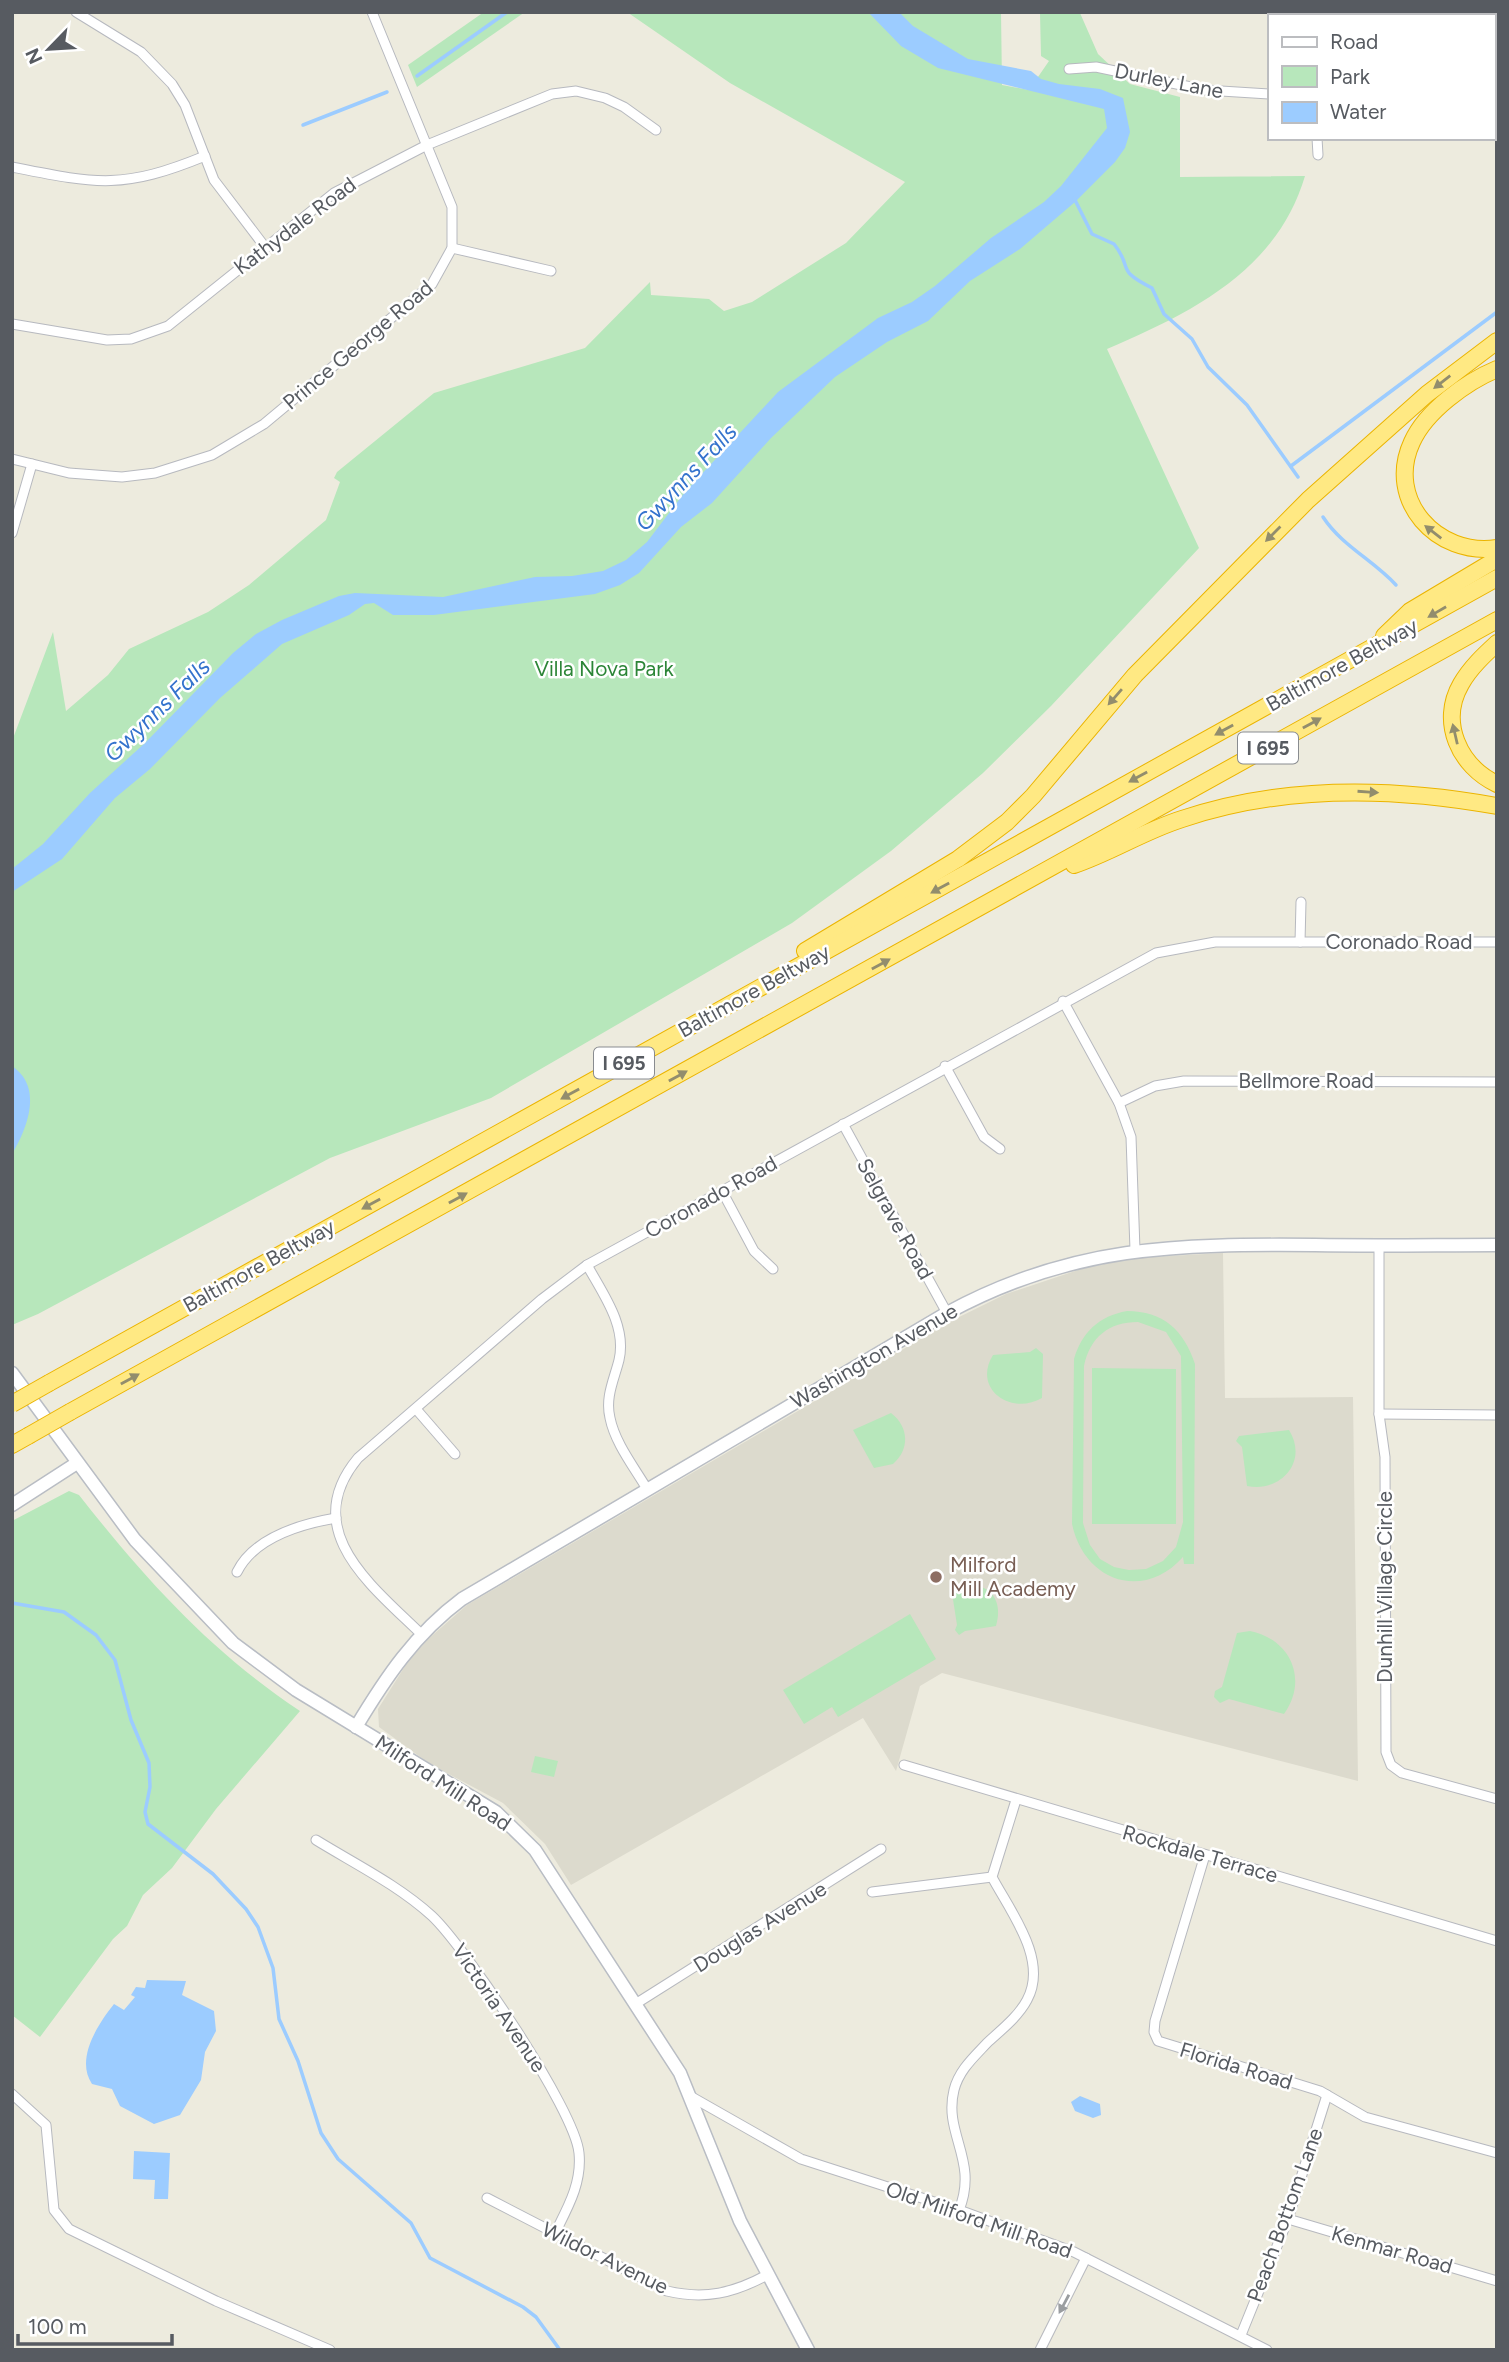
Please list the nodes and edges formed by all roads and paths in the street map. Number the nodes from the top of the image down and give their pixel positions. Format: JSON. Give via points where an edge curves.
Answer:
{"nodes":[{"id":1,"x":76,"y":12,"type":"edge"},
{"id":2,"x":372,"y":12,"type":"edge"},
{"id":3,"x":1069,"y":68,"type":"dead end"},
{"id":4,"x":1268,"y":94,"type":"edge"},
{"id":5,"x":656,"y":130,"type":"dead end"},
{"id":6,"x":1317,"y":140,"type":"edge"},
{"id":7,"x":426,"y":145,"type":"junction"},
{"id":8,"x":1318,"y":155,"type":"dead end"},
{"id":9,"x":205,"y":156,"type":"junction"},
{"id":10,"x":12,"y":167,"type":"edge"},
{"id":11,"x":265,"y":247,"type":"junction"},
{"id":12,"x":452,"y":248,"type":"junction"},
{"id":13,"x":551,"y":271,"type":"dead end"},
{"id":14,"x":12,"y":324,"type":"edge"},
{"id":15,"x":1497,"y":341,"type":"edge"},
{"id":16,"x":1497,"y":369,"type":"edge"},
{"id":17,"x":12,"y":459,"type":"edge"},
{"id":18,"x":32,"y":464,"type":"junction"},
{"id":19,"x":12,"y":533,"type":"edge"},
{"id":20,"x":1497,"y":548,"type":"edge"},
{"id":21,"x":1497,"y":559,"type":"edge"},
{"id":22,"x":1497,"y":578,"type":"edge"},
{"id":23,"x":1497,"y":620,"type":"edge"},
{"id":24,"x":1497,"y":643,"type":"edge"},
{"id":25,"x":1370,"y":650,"type":"junction"},
{"id":26,"x":1497,"y":784,"type":"edge"},
{"id":27,"x":1497,"y":806,"type":"edge"},
{"id":28,"x":1039,"y":877,"type":"junction"},
{"id":29,"x":1301,"y":902,"type":"dead end"},
{"id":30,"x":1300,"y":942,"type":"junction"},
{"id":31,"x":1497,"y":942,"type":"edge"},
{"id":32,"x":1063,"y":1001,"type":"junction"},
{"id":33,"x":640,"y":1054,"type":"junction"},
{"id":34,"x":946,"y":1066,"type":"junction"},
{"id":35,"x":1497,"y":1082,"type":"edge"},
{"id":36,"x":1119,"y":1103,"type":"junction"},
{"id":37,"x":843,"y":1124,"type":"junction"},
{"id":38,"x":1000,"y":1149,"type":"dead end"},
{"id":39,"x":722,"y":1191,"type":"junction"},
{"id":40,"x":1497,"y":1245,"type":"edge"},
{"id":41,"x":1379,"y":1246,"type":"junction"},
{"id":42,"x":1135,"y":1250,"type":"junction"},
{"id":43,"x":587,"y":1265,"type":"junction"},
{"id":44,"x":773,"y":1269,"type":"dead end"},
{"id":45,"x":947,"y":1313,"type":"junction"},
{"id":46,"x":12,"y":1373,"type":"edge"},
{"id":47,"x":12,"y":1404,"type":"edge"},
{"id":48,"x":416,"y":1409,"type":"junction"},
{"id":49,"x":1379,"y":1414,"type":"junction"},
{"id":50,"x":1497,"y":1415,"type":"edge"},
{"id":51,"x":12,"y":1445,"type":"edge"},
{"id":52,"x":455,"y":1454,"type":"dead end"},
{"id":53,"x":77,"y":1463,"type":"junction"},
{"id":54,"x":647,"y":1489,"type":"junction"},
{"id":55,"x":12,"y":1505,"type":"edge"},
{"id":56,"x":336,"y":1518,"type":"junction"},
{"id":57,"x":237,"y":1572,"type":"dead end"},
{"id":58,"x":421,"y":1633,"type":"junction"},
{"id":59,"x":356,"y":1727,"type":"junction"},
{"id":60,"x":904,"y":1765,"type":"dead end"},
{"id":61,"x":1497,"y":1799,"type":"edge"},
{"id":62,"x":1016,"y":1800,"type":"junction"},
{"id":63,"x":316,"y":1840,"type":"dead end"},
{"id":64,"x":881,"y":1849,"type":"dead end"},
{"id":65,"x":1205,"y":1855,"type":"junction"},
{"id":66,"x":992,"y":1877,"type":"junction"},
{"id":67,"x":872,"y":1892,"type":"dead end"},
{"id":68,"x":1497,"y":1941,"type":"edge"},
{"id":69,"x":637,"y":2003,"type":"junction"},
{"id":70,"x":12,"y":2094,"type":"edge"},
{"id":71,"x":1327,"y":2095,"type":"junction"},
{"id":72,"x":690,"y":2096,"type":"junction"},
{"id":73,"x":1497,"y":2153,"type":"edge"},
{"id":74,"x":487,"y":2198,"type":"dead end"},
{"id":75,"x":959,"y":2210,"type":"junction"},
{"id":76,"x":1288,"y":2219,"type":"junction"},
{"id":77,"x":555,"y":2233,"type":"junction"},
{"id":78,"x":1086,"y":2258,"type":"junction"},
{"id":79,"x":767,"y":2274,"type":"junction"},
{"id":80,"x":1497,"y":2281,"type":"edge"},
{"id":81,"x":1241,"y":2335,"type":"junction"},
{"id":82,"x":330,"y":2350,"type":"edge"},
{"id":83,"x":808,"y":2350,"type":"edge"},
{"id":84,"x":1040,"y":2350,"type":"edge"},
{"id":85,"x":1267,"y":2350,"type":"edge"}],
"edges":[{"from":1,"to":9,"type":"street","via":[[141,52],[158,68],[185,105]]},
{"from":2,"to":7,"type":"street","name":"Prince George Road"},
{"from":3,"to":4,"type":"street","name":"Durley Lane","via":[[1096,67],[1205,90]]},
{"from":5,"to":7,"type":"street","name":"Kathydale Road","via":[[624,107],[576,91],[529,102]]},
{"from":6,"to":8,"type":"street"},
{"from":7,"to":11,"type":"street","name":"Kathydale Road","via":[[334,193]]},
{"from":7,"to":12,"type":"street","name":"Prince George Road","via":[[452,207]]},
{"from":9,"to":10,"type":"street","via":[[146,178],[106,183]]},
{"from":9,"to":11,"type":"street","via":[[224,198]]},
{"from":11,"to":14,"type":"street","name":"Kathydale Road","via":[[168,326],[131,339],[79,338]]},
{"from":12,"to":13,"type":"street"},
{"from":12,"to":18,"type":"street","name":"Prince George Road","via":[[420,297],[239,441],[194,462],[155,473],[93,476]]},
{"from":15,"to":33,"type":"highway","one_way":true,"via":[[1427,394],[1298,509],[1135,675],[1033,796],[1000,828],[958,859]]},
{"from":20,"to":16,"type":"highway","one_way":true,"via":[[1456,546],[1434,534],[1416,515],[1405,481],[1408,453],[1417,432],[1451,398]]},
{"from":17,"to":18,"type":"street","name":"Prince George Road"},
{"from":18,"to":19,"type":"street"},
{"from":21,"to":25,"type":"highway","via":[[1410,611]]},
{"from":22,"to":25,"type":"highway","name":"Baltimore Beltway","number":"I 695","one_way":true},
{"from":28,"to":23,"type":"highway","name":"Baltimore Beltway","number":"I 695","one_way":true},
{"from":26,"to":24,"type":"highway","one_way":true,"via":[[1465,759],[1455,740],[1452,717],[1460,685]]},
{"from":25,"to":33,"type":"highway","name":"Baltimore Beltway","number":"I 695","one_way":true},
{"from":28,"to":27,"type":"highway","one_way":true,"via":[[1100,856],[1180,819],[1276,797],[1361,791]]},
{"from":51,"to":28,"type":"highway","name":"Baltimore Beltway","number":"I 695","one_way":true,"bridge":true},
{"from":29,"to":30,"type":"street","name":"Coronado Road"},
{"from":30,"to":31,"type":"street","name":"Coronado Road"},
{"from":30,"to":32,"type":"street","name":"Coronado Road","via":[[1215,942],[1166,950]]},
{"from":32,"to":34,"type":"street","name":"Coronado Road"},
{"from":32,"to":36,"type":"street"},
{"from":33,"to":47,"type":"highway","name":"Baltimore Beltway","number":"I 695","one_way":true,"bridge":true},
{"from":34,"to":37,"type":"street","name":"Coronado Road"},
{"from":34,"to":38,"type":"street","via":[[984,1137]]},
{"from":35,"to":36,"type":"street","name":"Bellmore Road","via":[[1184,1081],[1155,1086]]},
{"from":36,"to":42,"type":"street","via":[[1133,1154]]},
{"from":37,"to":39,"type":"street","name":"Coronado Road"},
{"from":37,"to":45,"type":"street","name":"Selgrave Road"},
{"from":39,"to":43,"type":"street","name":"Coronado Road"},
{"from":39,"to":44,"type":"street","via":[[754,1251]]},
{"from":40,"to":41,"type":"main road","name":"Washington Avenue"},
{"from":41,"to":42,"type":"main road","name":"Washington Avenue","via":[[1206,1245]]},
{"from":41,"to":49,"type":"street","name":"Dunhill Village Circle"},
{"from":42,"to":45,"type":"main road","name":"Washington Avenue","via":[[1081,1259],[1031,1275]]},
{"from":43,"to":48,"type":"street","name":"Coronado Road"},
{"from":43,"to":54,"type":"street","via":[[619,1327],[609,1416]]},
{"from":45,"to":54,"type":"main road","name":"Washington Avenue"},
{"from":46,"to":53,"type":"main road","name":"Milford Mill Road"},
{"from":48,"to":52,"type":"street"},
{"from":48,"to":56,"type":"street","name":"Coronado Road","via":[[350,1468],[340,1490]]},
{"from":49,"to":50,"type":"street"},
{"from":49,"to":61,"type":"street","name":"Dunhill Village Circle","via":[[1385,1457],[1388,1759],[1402,1773]]},
{"from":53,"to":55,"type":"main road"},
{"from":53,"to":59,"type":"main road","name":"Milford Mill Road","via":[[135,1540],[224,1635],[267,1670]]},
{"from":54,"to":58,"type":"main road","name":"Washington Avenue","via":[[462,1599]]},
{"from":56,"to":57,"type":"street","via":[[282,1534],[246,1558]]},
{"from":56,"to":58,"type":"street","name":"Coronado Road","via":[[342,1544],[355,1567]]},
{"from":58,"to":59,"type":"main road","name":"Washington Avenue","via":[[400,1657]]},
{"from":59,"to":69,"type":"main road","name":"Milford Mill Road","via":[[496,1812],[516,1829],[555,1878]]},
{"from":60,"to":62,"type":"street","name":"Rockdale Terrace"},
{"from":62,"to":65,"type":"street","name":"Rockdale Terrace"},
{"from":62,"to":66,"type":"street"},
{"from":63,"to":77,"type":"street","name":"Victoria Avenue","via":[[407,1896],[445,1930],[554,2091],[576,2136],[579,2164],[574,2193]]},
{"from":64,"to":69,"type":"street","name":"Douglas Avenue"},
{"from":65,"to":68,"type":"street","name":"Rockdale Terrace"},
{"from":65,"to":71,"type":"street","name":"Florida Road","via":[[1155,2021],[1155,2037]]},
{"from":66,"to":67,"type":"street"},
{"from":66,"to":75,"type":"street","via":[[1029,1948],[1032,1979],[1026,2002],[971,2059],[954,2090],[951,2113],[967,2172]]},
{"from":69,"to":72,"type":"main road","name":"Milford Mill Road"},
{"from":70,"to":82,"type":"street","via":[[46,2125],[54,2210],[69,2229]]},
{"from":71,"to":73,"type":"street","name":"Florida Road","via":[[1365,2117]]},
{"from":71,"to":76,"type":"street","name":"Peach Bottom Lane"},
{"from":72,"to":75,"type":"street","name":"Old Milford Mill Road","via":[[801,2159]]},
{"from":72,"to":79,"type":"main road","name":"Milford Mill Road","via":[[740,2221]]},
{"from":74,"to":77,"type":"street","name":"Wildor Avenue"},
{"from":75,"to":78,"type":"street","name":"Old Milford Mill Road"},
{"from":76,"to":80,"type":"street","name":"Kenmar Road"},
{"from":76,"to":81,"type":"street","name":"Peach Bottom Lane"},
{"from":77,"to":79,"type":"street","name":"Wildor Avenue","via":[[653,2285],[681,2294],[721,2294]]},
{"from":78,"to":81,"type":"street","name":"Old Milford Mill Road"},
{"from":78,"to":84,"type":"street","one_way":true},
{"from":79,"to":83,"type":"main road","name":"Milford Mill Road"},
{"from":81,"to":85,"type":"street","name":"Old Milford Mill Road"}]}
